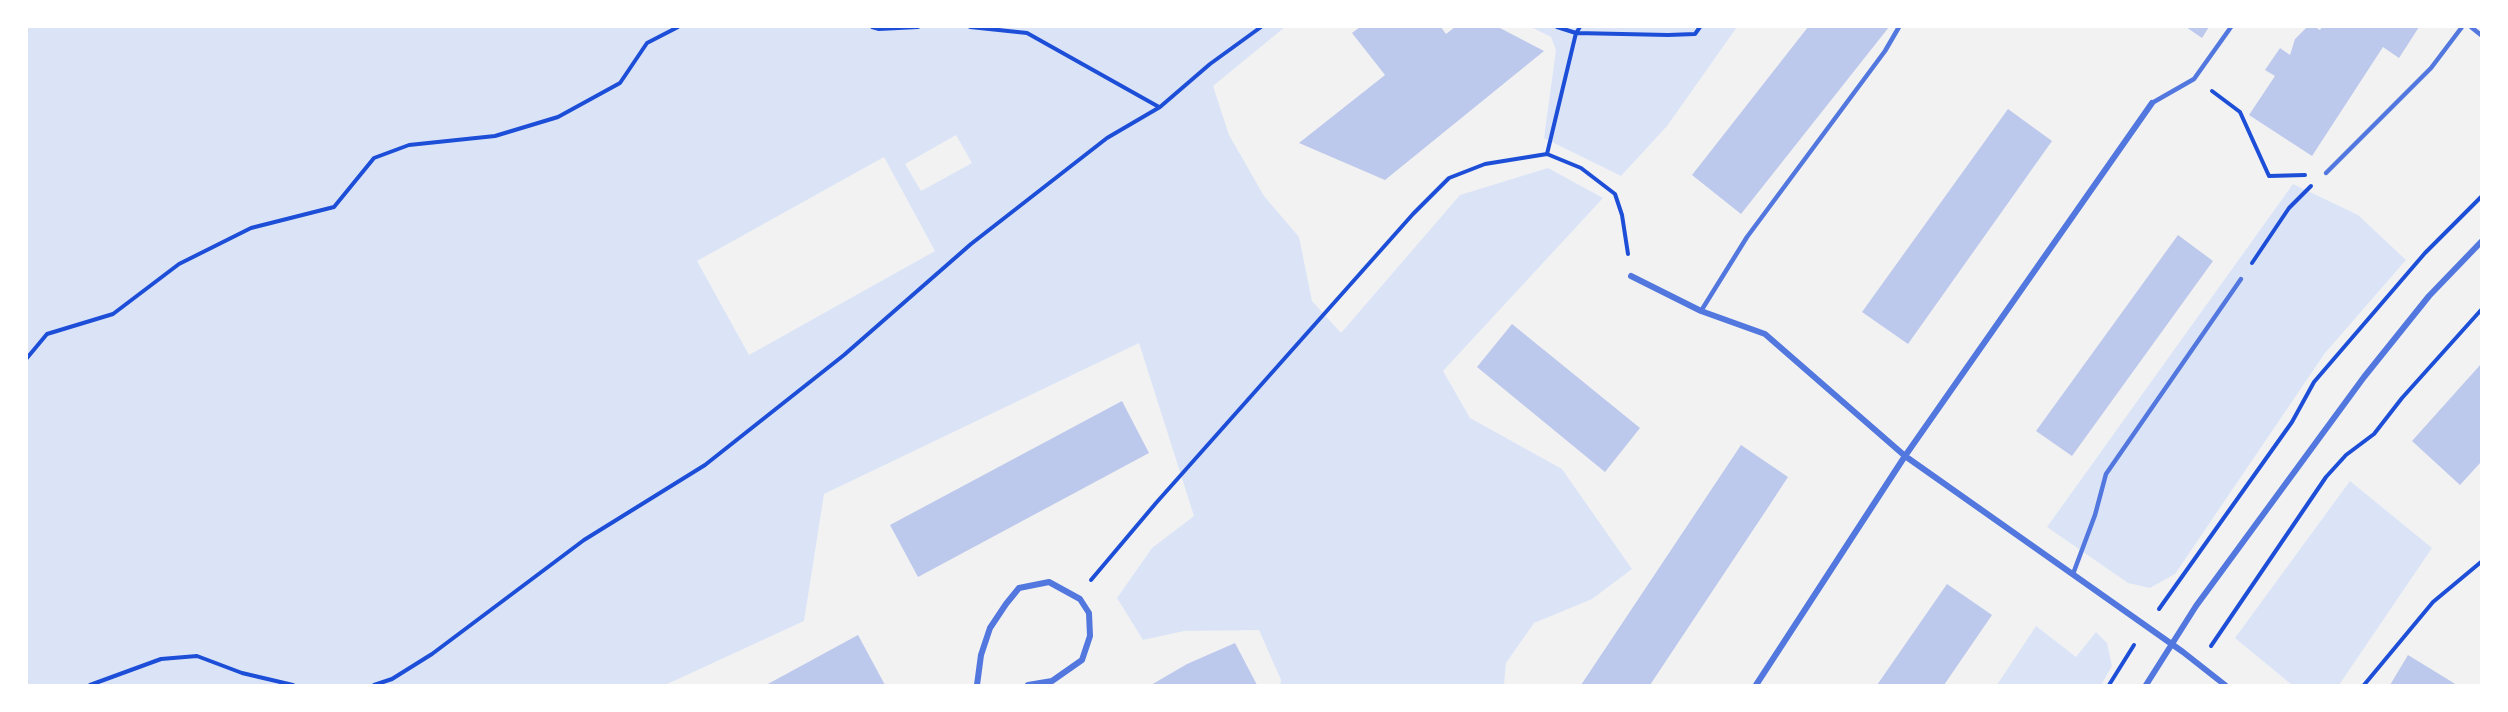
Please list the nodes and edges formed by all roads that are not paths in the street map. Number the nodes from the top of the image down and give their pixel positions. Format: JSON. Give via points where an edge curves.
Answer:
{"nodes":[{"id":1,"x":1899,"y":27,"type":"edge"},
{"id":2,"x":2231,"y":27,"type":"edge"},
{"id":3,"x":2462,"y":27,"type":"edge"},
{"id":4,"x":2471,"y":27,"type":"edge"},
{"id":5,"x":2481,"y":35,"type":"edge"},
{"id":6,"x":2152,"y":103,"type":"joint"},
{"id":7,"x":2326,"y":173,"type":"dead end"},
{"id":8,"x":2481,"y":242,"type":"edge"},
{"id":9,"x":1631,"y":276,"type":"road end"},
{"id":10,"x":2241,"y":279,"type":"road end"},
{"id":11,"x":1701,"y":311,"type":"junction"},
{"id":12,"x":1905,"y":456,"type":"junction"},
{"id":13,"x":2073,"y":574,"type":"junction"},
{"id":14,"x":2171,"y":644,"type":"junction"},
{"id":15,"x":977,"y":685,"type":"edge"},
{"id":16,"x":1028,"y":685,"type":"edge"},
{"id":17,"x":1756,"y":685,"type":"edge"},
{"id":18,"x":2146,"y":685,"type":"edge"},
{"id":19,"x":2225,"y":685,"type":"edge"}],
"edges":[{"from":1,"to":11,"type":"lane","via":[[1747,237]]},
{"from":2,"to":6,"type":"lane","via":[[2193,79]]},
{"from":3,"to":7,"type":"lane","via":[[2431,68]]},
{"from":4,"to":5,"type":"lane"},
{"from":6,"to":12,"type":"street"},
{"from":8,"to":14,"type":"street","via":[[2429,296],[2364,377]]},
{"from":9,"to":11,"type":"street"},
{"from":10,"to":13,"type":"lane","via":[[2106,474]]},
{"from":11,"to":12,"type":"street","via":[[1766,334]]},
{"from":12,"to":13,"type":"street"},
{"from":12,"to":17,"type":"street"},
{"from":13,"to":14,"type":"street"},
{"from":14,"to":18,"type":"street"},
{"from":14,"to":19,"type":"street"},
{"from":15,"to":16,"type":"street","via":[[990,628],[1019,588],[1049,582],[1077,597],[1089,613],[1090,636],[1082,660],[1052,681]]}]}
